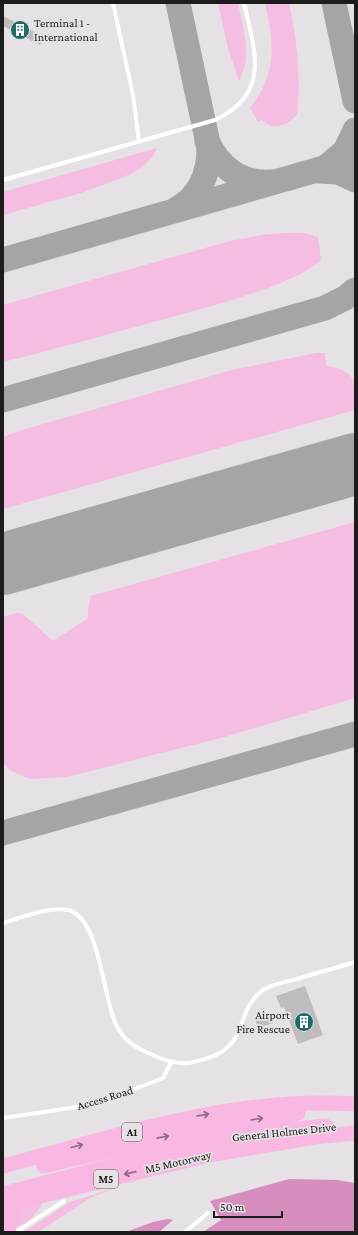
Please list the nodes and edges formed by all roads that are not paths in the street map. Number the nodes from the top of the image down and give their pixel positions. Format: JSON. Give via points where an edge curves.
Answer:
{"nodes":[{"id":1,"x":113,"y":3,"type":"edge"},
{"id":2,"x":244,"y":3,"type":"edge"},
{"id":3,"x":139,"y":141,"type":"junction"},
{"id":4,"x":3,"y":180,"type":"edge"},
{"id":5,"x":3,"y":923,"type":"edge"},
{"id":6,"x":355,"y":962,"type":"edge"},
{"id":7,"x":172,"y":1061,"type":"junction"},
{"id":8,"x":355,"y":1106,"type":"edge"},
{"id":9,"x":3,"y":1118,"type":"edge"},
{"id":10,"x":355,"y":1125,"type":"edge"},
{"id":11,"x":355,"y":1133,"type":"edge"},
{"id":12,"x":3,"y":1166,"type":"edge"},
{"id":13,"x":3,"y":1175,"type":"edge"},
{"id":14,"x":35,"y":1184,"type":"junction"},
{"id":15,"x":3,"y":1194,"type":"edge"},
{"id":16,"x":64,"y":1201,"type":"dead end"},
{"id":17,"x":3,"y":1205,"type":"edge"},
{"id":18,"x":208,"y":1213,"type":"dead end"},
{"id":19,"x":8,"y":1232,"type":"edge"},
{"id":20,"x":16,"y":1232,"type":"edge"},
{"id":21,"x":185,"y":1232,"type":"edge"}],
"edges":[{"from":1,"to":3,"type":"lane","via":[[133,94]]},
{"from":2,"to":3,"type":"lane","via":[[256,61],[252,84],[245,96],[226,115],[215,120]]},
{"from":3,"to":4,"type":"lane"},
{"from":5,"to":7,"type":"lane","via":[[60,909],[74,912],[81,917],[91,934],[114,1018],[121,1034],[145,1052]]},
{"from":6,"to":7,"type":"lane","via":[[267,988],[252,1001],[235,1039],[228,1048],[217,1055],[194,1062]]},
{"from":7,"to":9,"type":"lane","name":"Access Road","via":[[163,1078],[97,1104]]},
{"from":12,"to":8,"type":"highway","name":"General Holmes Drive","number":"A1","one_way":true,"via":[[201,1115],[285,1105],[334,1103]]},
{"from":13,"to":8,"type":"highway","number":"M5","one_way":true,"via":[[205,1128]]},
{"from":10,"to":14,"type":"highway","name":"General Holmes Drive","number":"A1","via":[[306,1128],[228,1138]]},
{"from":11,"to":17,"type":"highway","name":"M5 Motorway","number":"M5","one_way":true,"via":[[306,1138],[209,1155]]},
{"from":14,"to":15,"type":"highway","name":"General Holmes Drive","number":"A1"},
{"from":14,"to":19,"type":"highway","via":[[12,1210]]},
{"from":16,"to":20,"type":"lane"},
{"from":18,"to":21,"type":"lane"}]}
